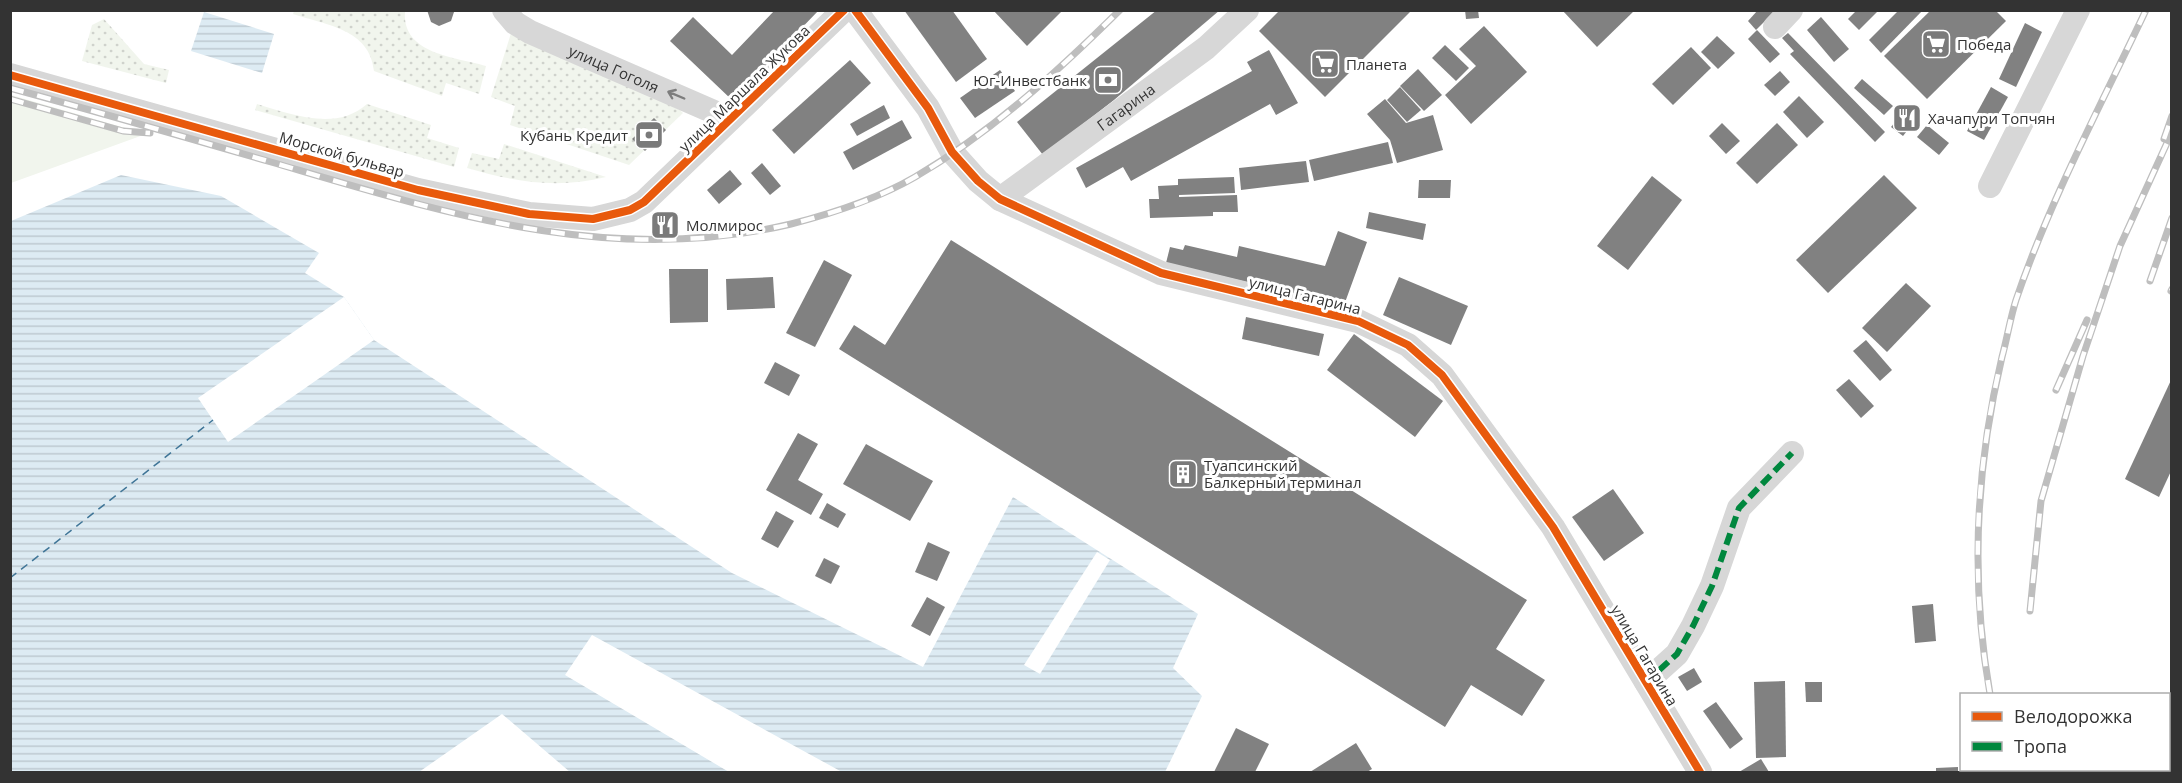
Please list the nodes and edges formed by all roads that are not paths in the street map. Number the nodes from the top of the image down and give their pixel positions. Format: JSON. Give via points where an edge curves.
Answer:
{"nodes":[{"id":1,"x":504,"y":10,"type":"edge"},
{"id":2,"x":844,"y":10,"type":"edge"},
{"id":3,"x":855,"y":10,"type":"edge"},
{"id":4,"x":1247,"y":10,"type":"edge"},
{"id":5,"x":2078,"y":10,"type":"edge"},
{"id":6,"x":10,"y":75,"type":"edge"},
{"id":7,"x":730,"y":118,"type":"junction"},
{"id":8,"x":662,"y":185,"type":"joint"},
{"id":9,"x":1990,"y":186,"type":"dead end"},
{"id":10,"x":1000,"y":199,"type":"junction"},
{"id":11,"x":1792,"y":453,"type":"dead end"},
{"id":12,"x":1646,"y":682,"type":"junction"},
{"id":13,"x":1700,"y":772,"type":"edge"}],
"edges":[{"from":7,"to":1,"type":"street","name":"улица Гоголя","one_way":true,"via":[[530,32]]},
{"from":2,"to":7,"type":"street","name":"улица Маршала Жукова"},
{"from":3,"to":10,"type":"street","name":"улица Гагарина","via":[[928,108],[952,152]]},
{"from":4,"to":10,"type":"street","name":"Гагарина","via":[[1206,48]]},
{"from":5,"to":9,"type":"street"},
{"from":6,"to":8,"type":"street","name":"Морской бульвар","via":[[418,190],[529,214],[593,219],[611,216],[644,202]]},
{"from":7,"to":8,"type":"street","name":"улица Маршала Жукова"},
{"from":10,"to":12,"type":"street","name":"улица Гагарина","via":[[1161,273],[1358,321],[1408,345],[1442,375],[1553,527]]},
{"from":11,"to":12,"type":"street","via":[[1739,508],[1712,586],[1693,626],[1677,654]]},
{"from":12,"to":13,"type":"street","name":"улица Гагарина"}]}
